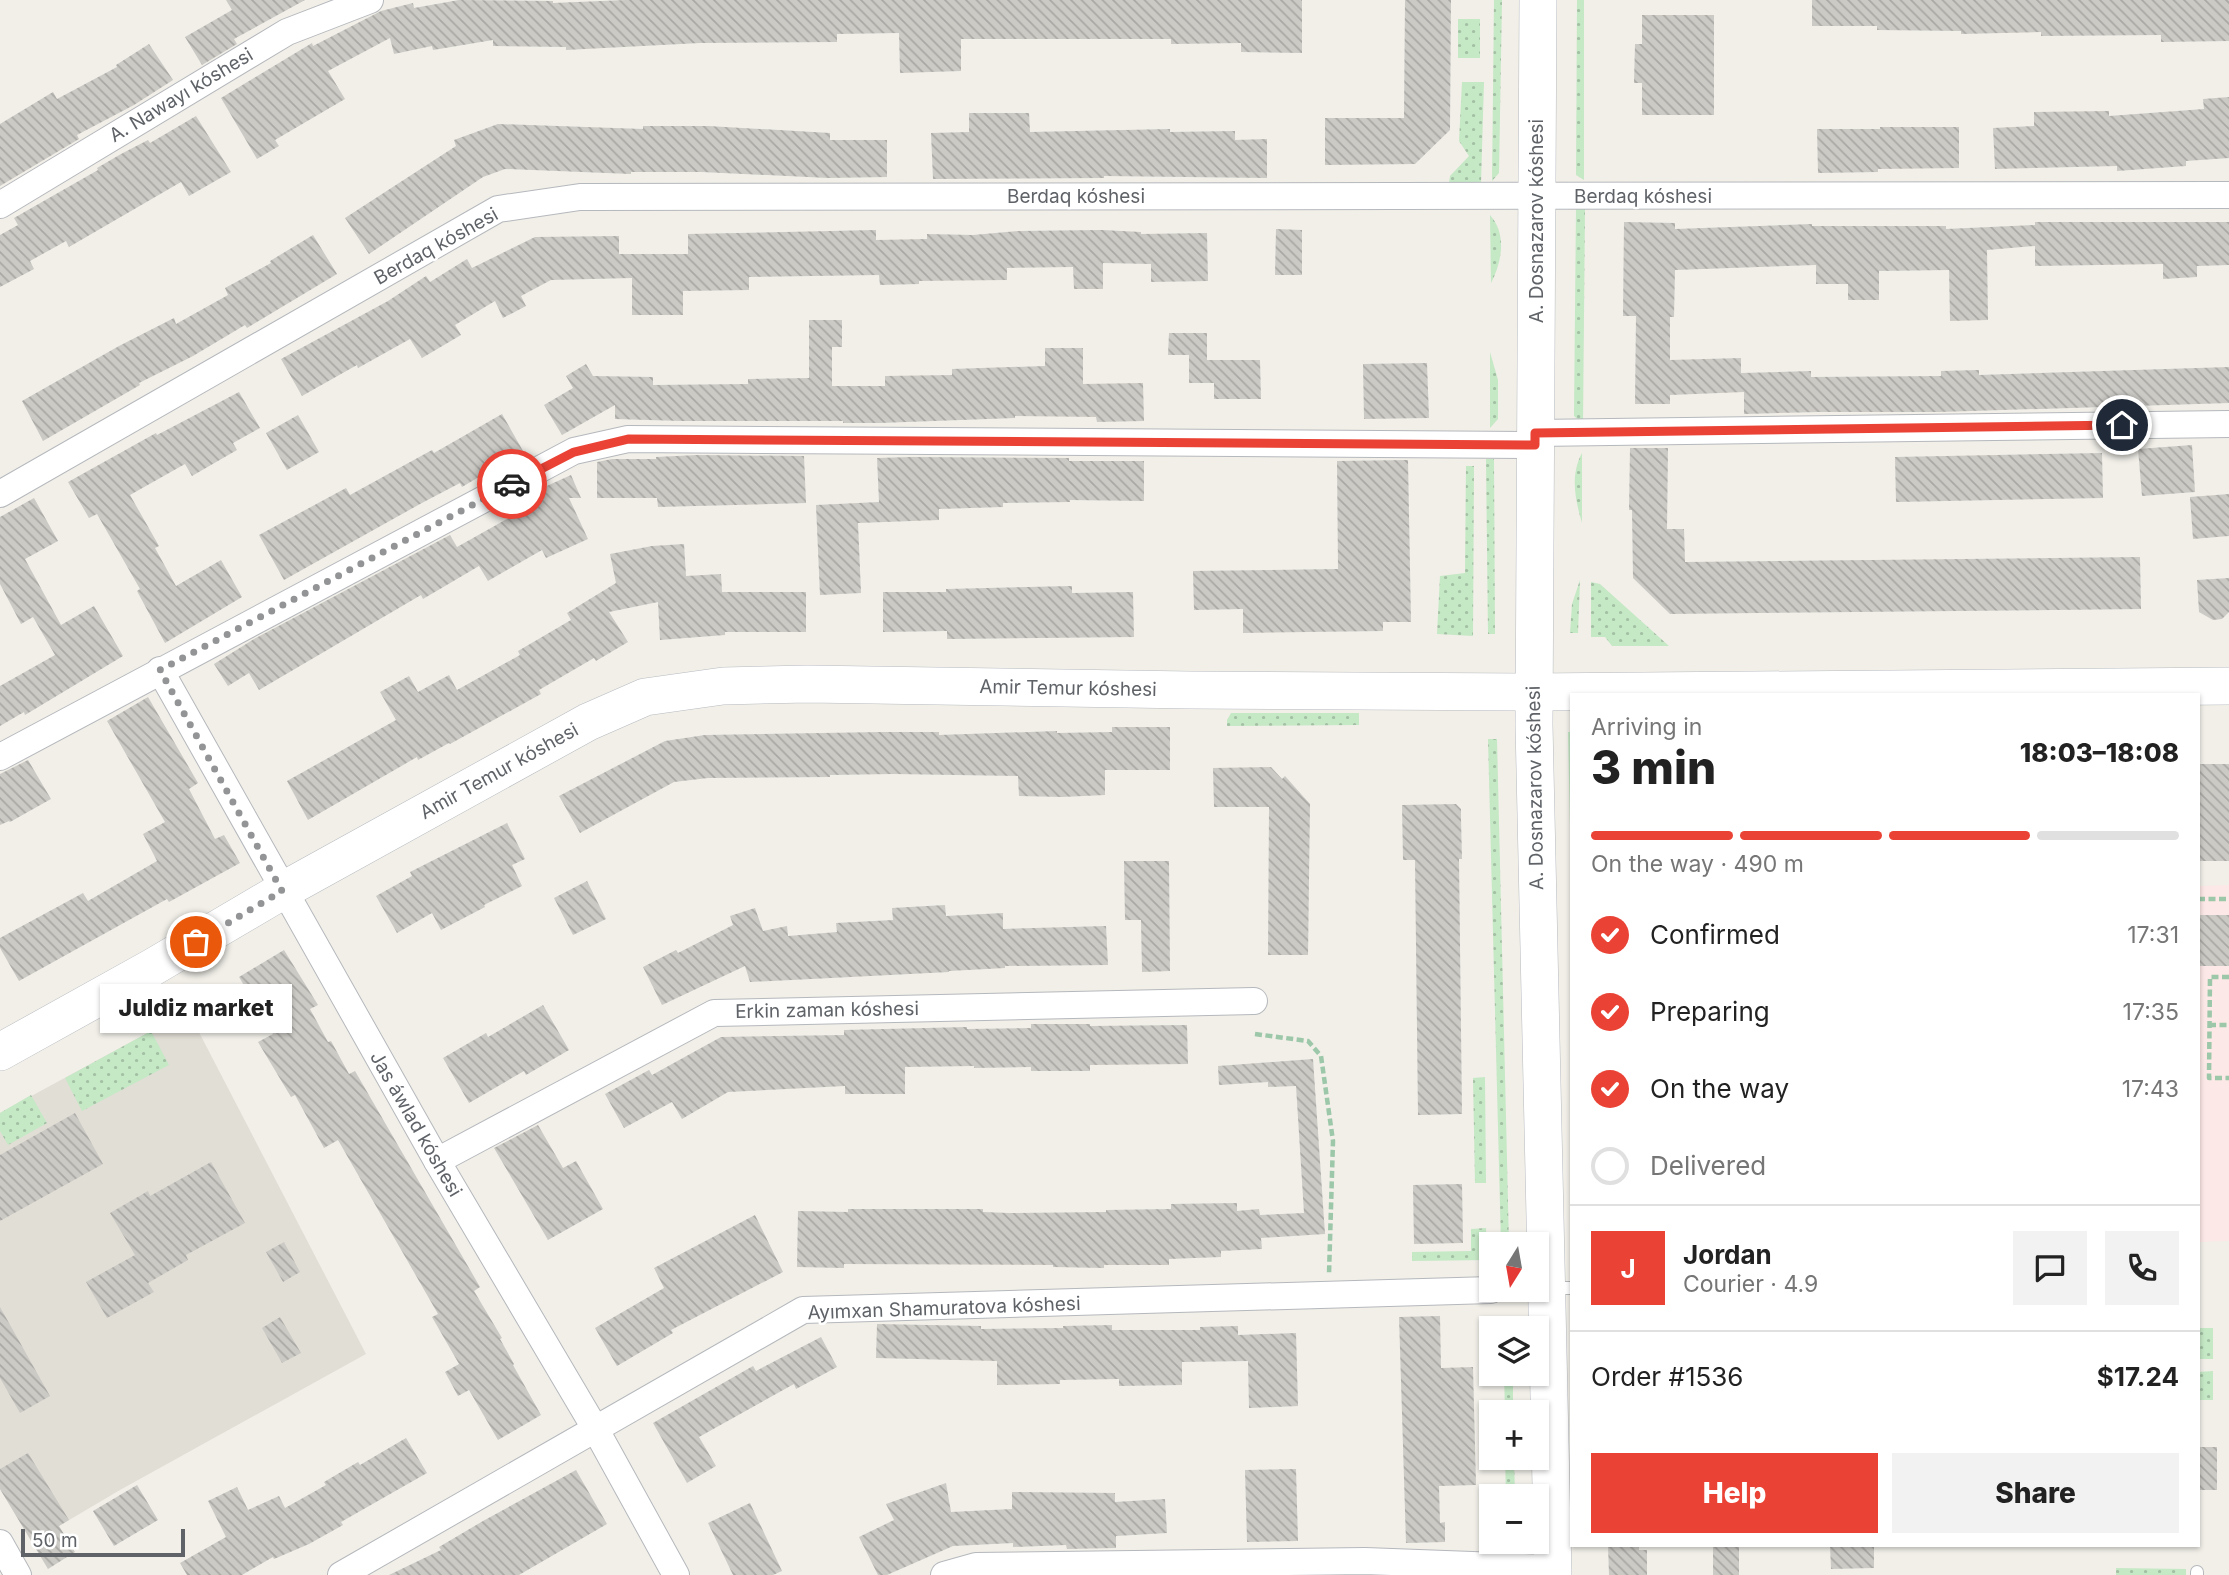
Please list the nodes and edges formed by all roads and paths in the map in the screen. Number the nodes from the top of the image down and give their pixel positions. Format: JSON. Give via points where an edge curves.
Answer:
{"nodes":[{"id":1,"x":370,"y":0,"type":"edge"},
{"id":2,"x":1538,"y":0,"type":"edge"},
{"id":3,"x":2229,"y":195,"type":"edge"},
{"id":4,"x":1536,"y":196,"type":"junction"},
{"id":5,"x":0,"y":205,"type":"edge"},
{"id":6,"x":2229,"y":424,"type":"edge"},
{"id":7,"x":1535,"y":439,"type":"junction"},
{"id":8,"x":0,"y":494,"type":"edge"},
{"id":9,"x":160,"y":670,"type":"junction"},
{"id":10,"x":2229,"y":685,"type":"edge"},
{"id":11,"x":1534,"y":692,"type":"junction"},
{"id":12,"x":1759,"y":692,"type":"edge"},
{"id":13,"x":0,"y":757,"type":"edge"},
{"id":14,"x":282,"y":891,"type":"junction"},
{"id":15,"x":2200,"y":899,"type":"edge"},
{"id":16,"x":2229,"y":899,"type":"edge"},
{"id":17,"x":2229,"y":977,"type":"edge"},
{"id":18,"x":1254,"y":1001,"type":"dead end"},
{"id":19,"x":2209,"y":1025,"type":"junction"},
{"id":20,"x":2229,"y":1025,"type":"edge"},
{"id":21,"x":1255,"y":1034,"type":"dead end"},
{"id":22,"x":0,"y":1052,"type":"edge"},
{"id":23,"x":2229,"y":1078,"type":"edge"},
{"id":24,"x":437,"y":1161,"type":"junction"},
{"id":25,"x":1551,"y":1288,"type":"edge"},
{"id":26,"x":1479,"y":1290,"type":"edge"},
{"id":27,"x":1329,"y":1296,"type":"junction"},
{"id":28,"x":597,"y":1430,"type":"junction"},
{"id":29,"x":0,"y":1543,"type":"edge"},
{"id":30,"x":1553,"y":1572,"type":"edge"},
{"id":31,"x":18,"y":1575,"type":"edge"},
{"id":32,"x":341,"y":1575,"type":"edge"},
{"id":33,"x":676,"y":1575,"type":"edge"},
{"id":34,"x":944,"y":1575,"type":"edge"}],
"edges":[{"from":1,"to":5,"type":"street","name":"A. Nawayı kóshesi","via":[[287,32]]},
{"from":2,"to":4,"type":"main road","name":"A. Dosnazarov kóshesi"},
{"from":3,"to":4,"type":"street","name":"Berdaq kóshesi"},
{"from":4,"to":7,"type":"main road","name":"A. Dosnazarov kóshesi"},
{"from":4,"to":8,"type":"street","name":"Berdaq kóshesi","via":[[579,197],[498,209]]},
{"from":6,"to":7,"type":"street"},
{"from":7,"to":9,"type":"street","via":[[628,439],[574,452]]},
{"from":7,"to":11,"type":"main road","name":"A. Dosnazarov kóshesi"},
{"from":9,"to":13,"type":"street"},
{"from":9,"to":14,"type":"street","name":"Jas áwlad kóshesi"},
{"from":10,"to":12,"type":"main road","name":"Amir Temur kóshesi"},
{"from":11,"to":12,"type":"main road","name":"Amir Temur kóshesi"},
{"from":11,"to":14,"type":"main road","name":"Amir Temur kóshesi","via":[[808,684],[723,686],[645,697],[588,722]]},
{"from":11,"to":25,"type":"main road","name":"A. Dosnazarov kóshesi"},
{"from":14,"to":22,"type":"main road","name":"Amir Temur kóshesi"},
{"from":14,"to":24,"type":"street","name":"Jas áwlad kóshesi"},
{"from":15,"to":16,"type":"path"},
{"from":17,"to":19,"type":"path","via":[[2210,977]]},
{"from":18,"to":24,"type":"street","name":"Erkin zaman kóshesi","via":[[714,1013]]},
{"from":19,"to":20,"type":"path"},
{"from":19,"to":23,"type":"path","via":[[2208,1078]]},
{"from":21,"to":27,"type":"path","via":[[1308,1041],[1321,1056],[1333,1141]]},
{"from":24,"to":28,"type":"street","name":"Jas áwlad kóshesi"},
{"from":25,"to":30,"type":"main road","name":"A. Dosnazarov kóshesi"},
{"from":26,"to":27,"type":"street","name":"Ayımxan Shamuratova kóshesi"},
{"from":27,"to":28,"type":"street","name":"Ayımxan Shamuratova kóshesi","via":[[803,1310]]},
{"from":28,"to":32,"type":"street","name":"Ayımxan Shamuratova kóshesi"},
{"from":28,"to":33,"type":"street","name":"Jas áwlad kóshesi"},
{"from":29,"to":31,"type":"street"},
{"from":30,"to":34,"type":"street","via":[[1365,1561],[976,1566]]}]}
